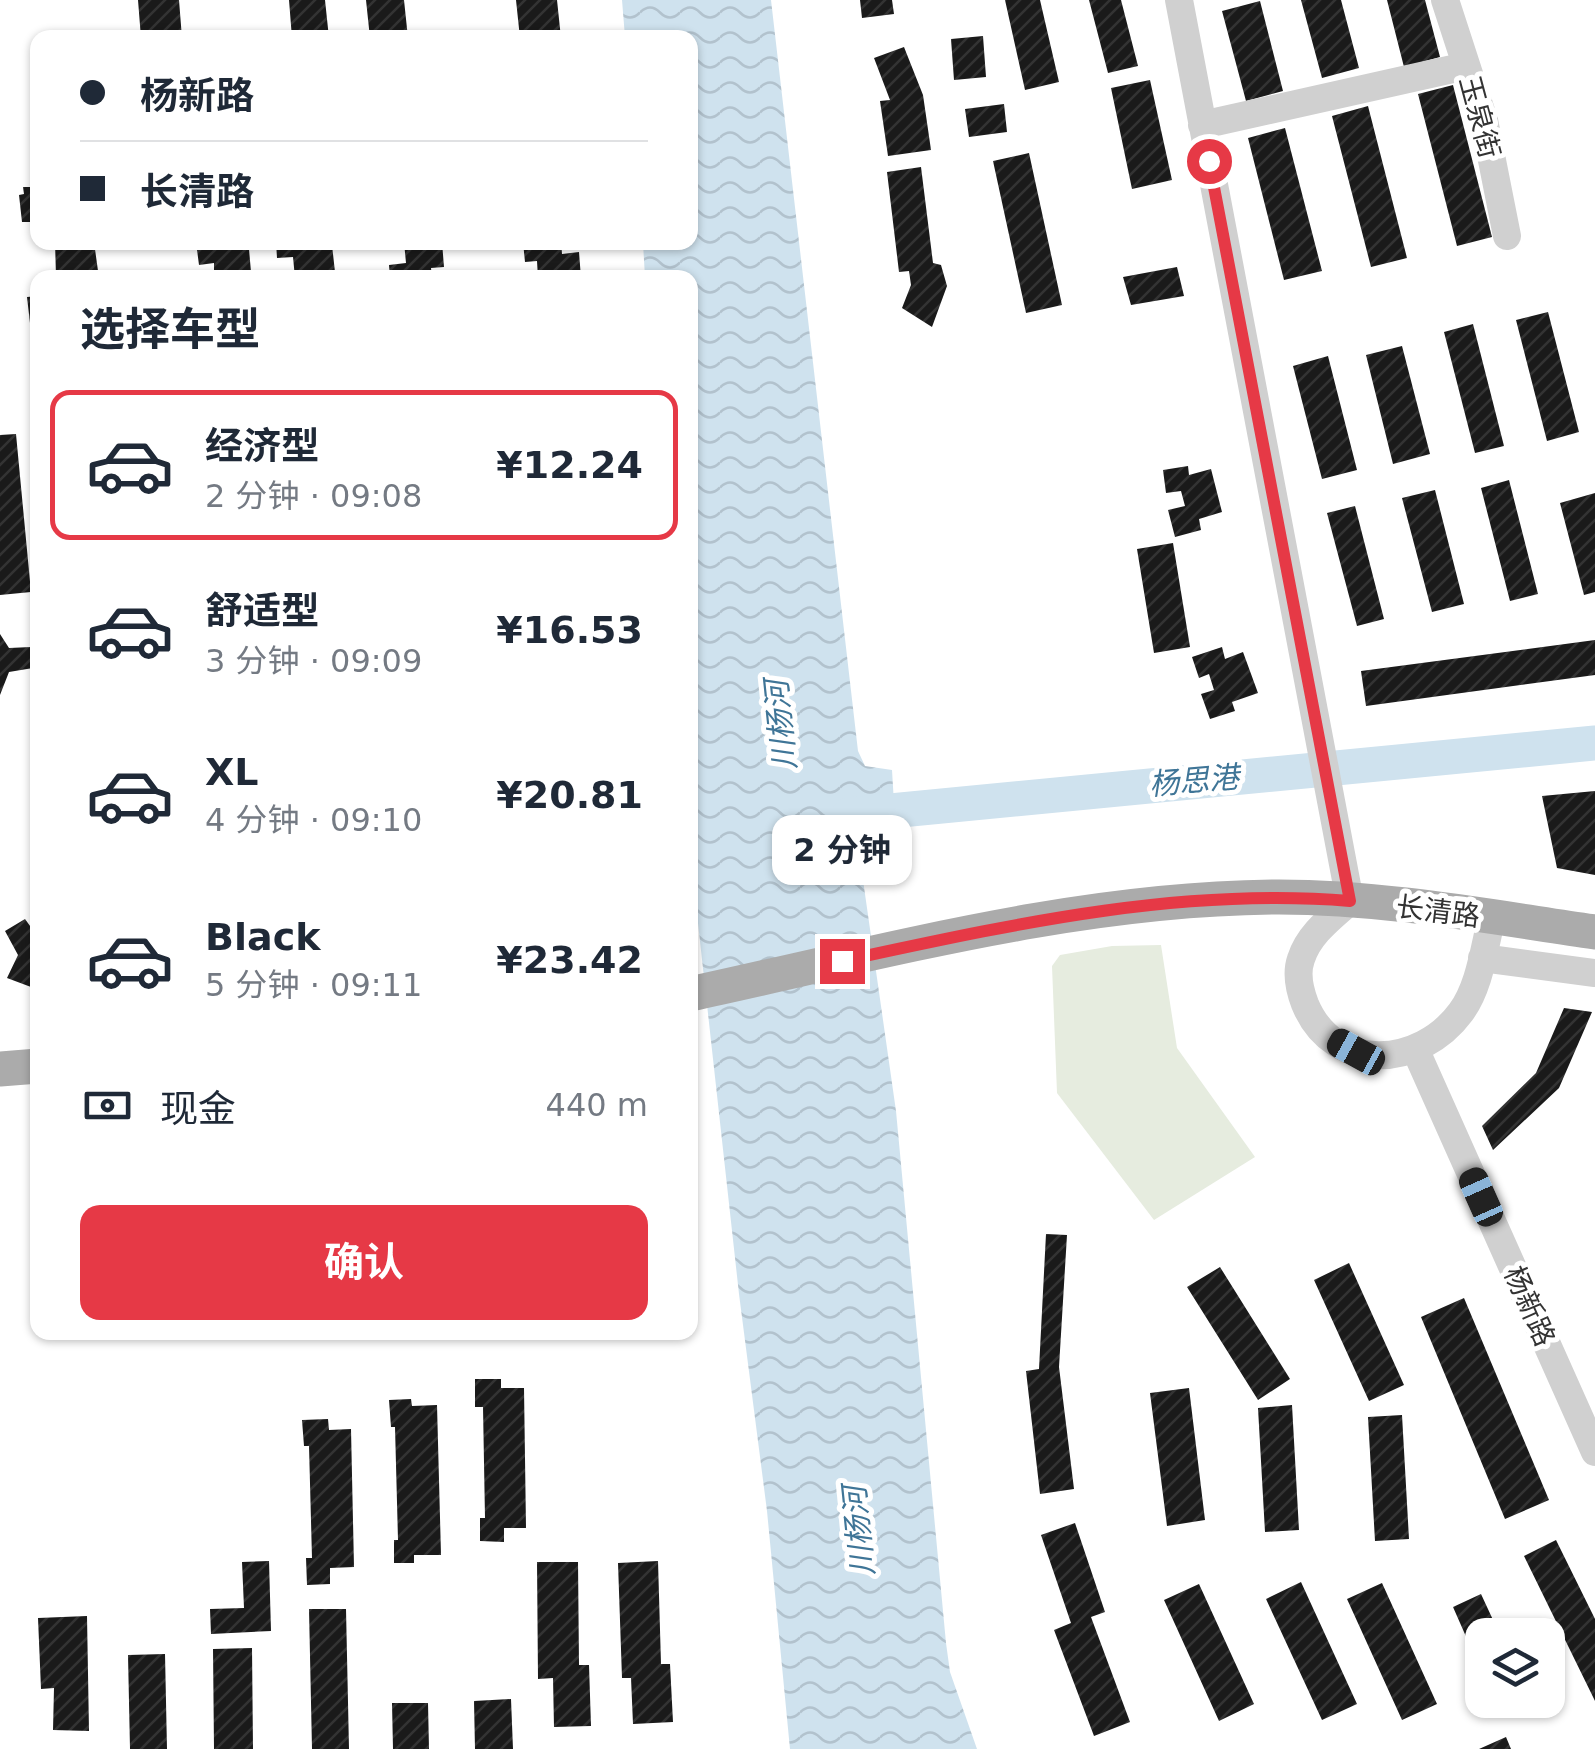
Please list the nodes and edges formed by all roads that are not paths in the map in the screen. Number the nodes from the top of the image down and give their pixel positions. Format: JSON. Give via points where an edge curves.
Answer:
{"nodes":[{"id":1,"x":1179,"y":0,"type":"edge"},
{"id":2,"x":1445,"y":0,"type":"edge"},
{"id":3,"x":1466,"y":66,"type":"junction"},
{"id":4,"x":1202,"y":126,"type":"junction"},
{"id":5,"x":1507,"y":236,"type":"dead end"},
{"id":6,"x":1350,"y":901,"type":"junction"},
{"id":7,"x":1492,"y":917,"type":"junction"},
{"id":8,"x":1595,"y":932,"type":"edge"},
{"id":9,"x":1482,"y":958,"type":"junction"},
{"id":10,"x":1595,"y":973,"type":"edge"},
{"id":11,"x":698,"y":992,"type":"edge"},
{"id":12,"x":1416,"y":1051,"type":"junction"},
{"id":13,"x":30,"y":1067,"type":"edge"},
{"id":14,"x":0,"y":1069,"type":"edge"},
{"id":15,"x":1595,"y":1452,"type":"edge"}],
"edges":[{"from":1,"to":4,"type":"street"},
{"from":2,"to":3,"type":"street","name":"玉泉街"},
{"from":3,"to":4,"type":"street"},
{"from":3,"to":5,"type":"street","name":"玉泉街"},
{"from":4,"to":6,"type":"street"},
{"from":6,"to":7,"type":"main road","name":"长清路"},
{"from":6,"to":11,"type":"main road","name":"长清路","via":[[1277,897],[1103,908]]},
{"from":6,"to":12,"type":"street","via":[[1311,937],[1300,962],[1300,991],[1310,1016],[1328,1037],[1356,1052]]},
{"from":7,"to":8,"type":"main road","name":"长清路"},
{"from":7,"to":9,"type":"street"},
{"from":9,"to":10,"type":"street"},
{"from":9,"to":12,"type":"street","via":[[1464,1009]]},
{"from":12,"to":15,"type":"street","name":"杨新路"},
{"from":13,"to":14,"type":"main road"}]}
